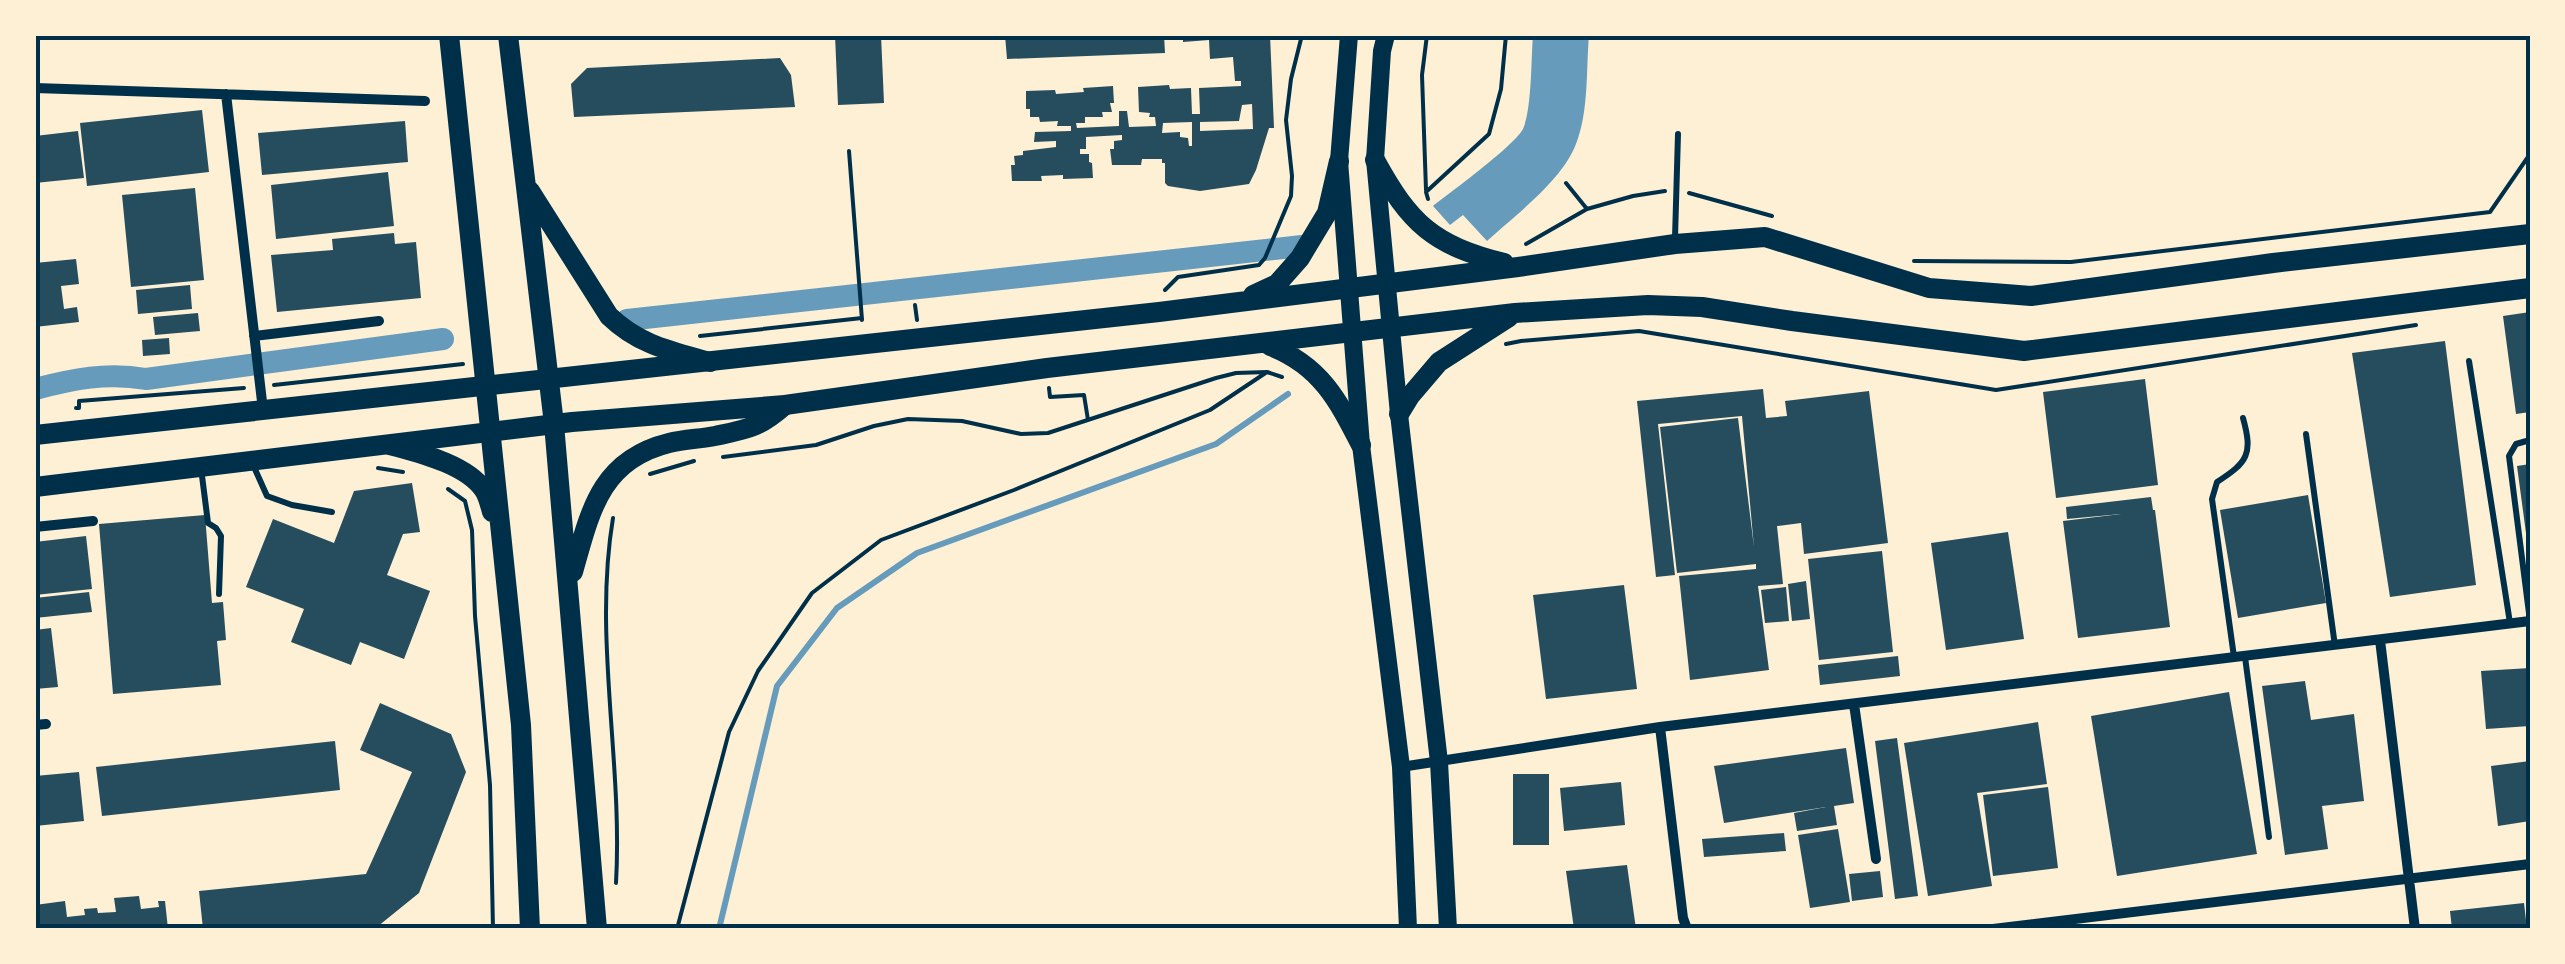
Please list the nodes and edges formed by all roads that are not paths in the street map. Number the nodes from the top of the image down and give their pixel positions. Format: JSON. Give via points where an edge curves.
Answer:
{"nodes":[{"id":1,"x":449,"y":35,"type":"edge"},
{"id":2,"x":508,"y":35,"type":"edge"},
{"id":3,"x":1349,"y":35,"type":"edge"},
{"id":4,"x":1386,"y":35,"type":"edge"},
{"id":5,"x":35,"y":88,"type":"edge"},
{"id":6,"x":226,"y":94,"type":"junction"},
{"id":7,"x":425,"y":101,"type":"dead end"},
{"id":8,"x":1678,"y":134,"type":"dead end"},
{"id":9,"x":1375,"y":160,"type":"junction"},
{"id":10,"x":1339,"y":161,"type":"junction"},
{"id":11,"x":526,"y":186,"type":"junction"},
{"id":12,"x":2530,"y":234,"type":"edge"},
{"id":13,"x":1675,"y":244,"type":"junction"},
{"id":14,"x":1519,"y":257,"type":"junction"},
{"id":15,"x":1386,"y":283,"type":"junction"},
{"id":16,"x":1348,"y":288,"type":"junction"},
{"id":17,"x":2530,"y":288,"type":"edge"},
{"id":18,"x":1237,"y":302,"type":"junction"},
{"id":19,"x":1515,"y":313,"type":"junction"},
{"id":20,"x":379,"y":321,"type":"dead end"},
{"id":21,"x":1391,"y":329,"type":"junction"},
{"id":22,"x":1352,"y":334,"type":"junction"},
{"id":23,"x":255,"y":340,"type":"junction"},
{"id":24,"x":1263,"y":343,"type":"junction"},
{"id":25,"x":2469,"y":361,"type":"dead end"},
{"id":26,"x":710,"y":362,"type":"junction"},
{"id":27,"x":549,"y":379,"type":"junction"},
{"id":28,"x":486,"y":387,"type":"junction"},
{"id":29,"x":784,"y":404,"type":"junction"},
{"id":30,"x":263,"y":411,"type":"junction"},
{"id":31,"x":1399,"y":414,"type":"junction"},
{"id":32,"x":2243,"y":418,"type":"dead end"},
{"id":33,"x":554,"y":424,"type":"junction"},
{"id":34,"x":490,"y":433,"type":"junction"},
{"id":35,"x":2306,"y":434,"type":"dead end"},
{"id":36,"x":35,"y":436,"type":"edge"},
{"id":37,"x":2530,"y":440,"type":"edge"},
{"id":38,"x":390,"y":445,"type":"junction"},
{"id":39,"x":1362,"y":446,"type":"junction"},
{"id":40,"x":251,"y":461,"type":"junction"},
{"id":41,"x":201,"y":467,"type":"junction"},
{"id":42,"x":35,"y":487,"type":"edge"},
{"id":43,"x":332,"y":512,"type":"dead end"},
{"id":44,"x":93,"y":521,"type":"dead end"},
{"id":45,"x":35,"y":528,"type":"edge"},
{"id":46,"x":502,"y":543,"type":"junction"},
{"id":47,"x":569,"y":588,"type":"junction"},
{"id":48,"x":220,"y":594,"type":"dead end"},
{"id":49,"x":2530,"y":621,"type":"edge"},
{"id":50,"x":2510,"y":624,"type":"junction"},
{"id":51,"x":2380,"y":640,"type":"junction"},
{"id":52,"x":2335,"y":646,"type":"junction"},
{"id":53,"x":2240,"y":657,"type":"junction"},
{"id":54,"x":1854,"y":704,"type":"junction"},
{"id":55,"x":1660,"y":727,"type":"junction"},
{"id":56,"x":1439,"y":762,"type":"junction"},
{"id":57,"x":1400,"y":767,"type":"junction"},
{"id":58,"x":2269,"y":837,"type":"dead end"},
{"id":59,"x":1876,"y":859,"type":"dead end"},
{"id":60,"x":2530,"y":864,"type":"edge"},
{"id":61,"x":2409,"y":878,"type":"junction"},
{"id":62,"x":530,"y":929,"type":"edge"},
{"id":63,"x":597,"y":929,"type":"edge"},
{"id":64,"x":1410,"y":929,"type":"edge"},
{"id":65,"x":1448,"y":929,"type":"edge"},
{"id":66,"x":1687,"y":929,"type":"edge"},
{"id":67,"x":1993,"y":929,"type":"edge"},
{"id":68,"x":2415,"y":929,"type":"edge"}],
"edges":[{"from":1,"to":28,"type":"main road"},
{"from":2,"to":11,"type":"main road"},
{"from":3,"to":10,"type":"main road"},
{"from":4,"to":9,"type":"main road"},
{"from":5,"to":6,"type":"street"},
{"from":6,"to":7,"type":"street"},
{"from":6,"to":23,"type":"street"},
{"from":8,"to":13,"type":"lane"},
{"from":9,"to":14,"type":"main road","via":[[1420,226],[1477,256]]},
{"from":9,"to":15,"type":"main road"},
{"from":10,"to":16,"type":"main road"},
{"from":10,"to":18,"type":"main road","via":[[1327,213],[1300,258],[1277,284]]},
{"from":11,"to":26,"type":"main road","via":[[609,316],[649,344]]},
{"from":11,"to":27,"type":"main road"},
{"from":12,"to":13,"type":"main road","via":[[2031,296],[1929,288],[1766,237]]},
{"from":13,"to":14,"type":"main road"},
{"from":14,"to":15,"type":"main road"},
{"from":15,"to":16,"type":"main road"},
{"from":15,"to":21,"type":"main road"},
{"from":16,"to":18,"type":"main road"},
{"from":16,"to":22,"type":"main road"},
{"from":17,"to":19,"type":"main road","via":[[2024,351],[1702,307]]},
{"from":18,"to":26,"type":"main road"},
{"from":19,"to":21,"type":"main road"},
{"from":19,"to":31,"type":"main road","via":[[1439,362]]},
{"from":20,"to":23,"type":"street"},
{"from":21,"to":22,"type":"main road"},
{"from":21,"to":31,"type":"main road"},
{"from":22,"to":24,"type":"main road"},
{"from":22,"to":39,"type":"main road"},
{"from":23,"to":30,"type":"street"},
{"from":24,"to":29,"type":"main road"},
{"from":24,"to":39,"type":"main road","via":[[1291,354],[1326,384]]},
{"from":25,"to":50,"type":"lane"},
{"from":26,"to":27,"type":"main road"},
{"from":27,"to":28,"type":"main road"},
{"from":27,"to":33,"type":"main road"},
{"from":28,"to":30,"type":"main road"},
{"from":28,"to":34,"type":"main road"},
{"from":29,"to":33,"type":"main road"},
{"from":29,"to":47,"type":"main road","via":[[765,423],[667,443],[610,476],[591,508]]},
{"from":30,"to":36,"type":"main road"},
{"from":31,"to":56,"type":"main road"},
{"from":32,"to":53,"type":"lane","via":[[2250,442],[2240,467],[2218,482],[2212,499]]},
{"from":33,"to":34,"type":"main road"},
{"from":33,"to":47,"type":"main road"},
{"from":34,"to":38,"type":"main road"},
{"from":34,"to":46,"type":"main road"},
{"from":35,"to":52,"type":"lane"},
{"from":37,"to":49,"type":"lane","via":[[2516,444],[2509,456]]},
{"from":38,"to":40,"type":"main road"},
{"from":38,"to":46,"type":"main road","via":[[474,479],[486,492]]},
{"from":39,"to":57,"type":"main road"},
{"from":40,"to":41,"type":"main road"},
{"from":40,"to":43,"type":"lane","via":[[267,496]]},
{"from":41,"to":42,"type":"main road"},
{"from":41,"to":48,"type":"lane","via":[[208,523],[220,536]]},
{"from":44,"to":45,"type":"street"},
{"from":46,"to":62,"type":"main road"},
{"from":47,"to":63,"type":"main road"},
{"from":49,"to":50,"type":"street"},
{"from":50,"to":51,"type":"street"},
{"from":51,"to":52,"type":"street"},
{"from":51,"to":61,"type":"street"},
{"from":52,"to":53,"type":"street"},
{"from":53,"to":54,"type":"street"},
{"from":53,"to":58,"type":"lane"},
{"from":54,"to":55,"type":"street"},
{"from":54,"to":59,"type":"street"},
{"from":55,"to":56,"type":"street"},
{"from":55,"to":66,"type":"street"},
{"from":56,"to":57,"type":"street"},
{"from":56,"to":65,"type":"main road"},
{"from":57,"to":64,"type":"main road"},
{"from":60,"to":61,"type":"street"},
{"from":61,"to":67,"type":"street"},
{"from":61,"to":68,"type":"street"},
{"from":64,"to":65,"type":"lane"}]}
